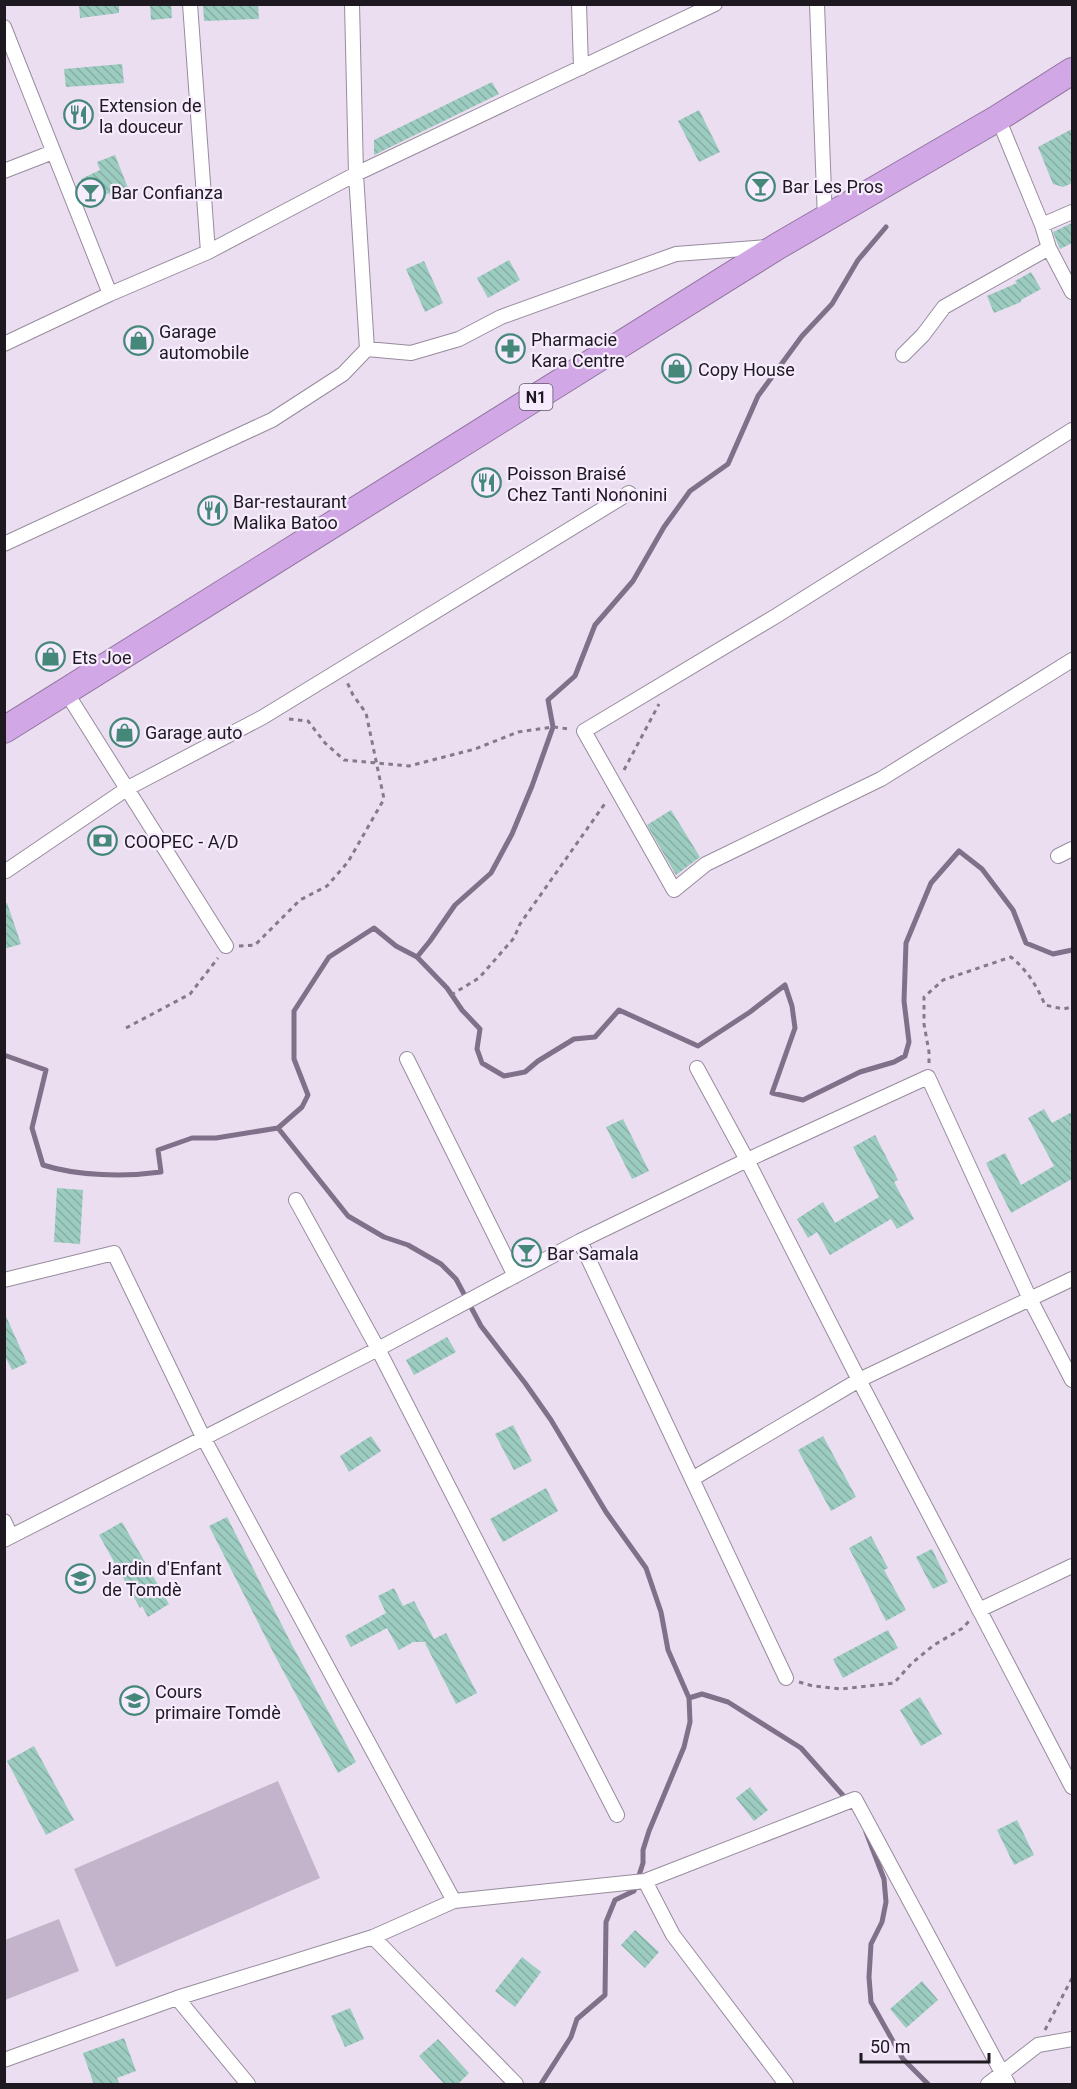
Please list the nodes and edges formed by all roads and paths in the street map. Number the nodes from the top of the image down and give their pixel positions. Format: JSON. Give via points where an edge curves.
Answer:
{"nodes":[{"id":1,"x":190,"y":4,"type":"edge"},
{"id":2,"x":352,"y":4,"type":"edge"},
{"id":3,"x":579,"y":4,"type":"edge"},
{"id":4,"x":715,"y":4,"type":"edge"},
{"id":5,"x":817,"y":4,"type":"edge"},
{"id":6,"x":4,"y":27,"type":"edge"},
{"id":7,"x":581,"y":69,"type":"junction"},
{"id":8,"x":1072,"y":71,"type":"edge"},
{"id":9,"x":998,"y":118,"type":"junction"},
{"id":10,"x":53,"y":152,"type":"junction"},
{"id":11,"x":4,"y":171,"type":"edge"},
{"id":12,"x":356,"y":174,"type":"junction"},
{"id":13,"x":1072,"y":212,"type":"edge"},
{"id":14,"x":825,"y":220,"type":"junction"},
{"id":15,"x":1042,"y":225,"type":"junction"},
{"id":16,"x":778,"y":246,"type":"junction"},
{"id":17,"x":1049,"y":248,"type":"junction"},
{"id":18,"x":208,"y":252,"type":"junction"},
{"id":19,"x":1072,"y":292,"type":"edge"},
{"id":20,"x":110,"y":294,"type":"junction"},
{"id":21,"x":4,"y":344,"type":"edge"},
{"id":22,"x":367,"y":349,"type":"junction"},
{"id":23,"x":903,"y":355,"type":"dead end"},
{"id":24,"x":1072,"y":430,"type":"edge"},
{"id":25,"x":628,"y":493,"type":"dead end"},
{"id":26,"x":4,"y":544,"type":"edge"},
{"id":27,"x":1072,"y":660,"type":"edge"},
{"id":28,"x":341,"y":669,"type":"junction"},
{"id":29,"x":674,"y":677,"type":"junction"},
{"id":30,"x":66,"y":692,"type":"junction"},
{"id":31,"x":263,"y":717,"type":"junction"},
{"id":32,"x":4,"y":730,"type":"edge"},
{"id":33,"x":584,"y":730,"type":"junction"},
{"id":34,"x":375,"y":764,"type":"junction"},
{"id":35,"x":616,"y":787,"type":"junction"},
{"id":36,"x":128,"y":788,"type":"junction"},
{"id":37,"x":1072,"y":849,"type":"edge"},
{"id":38,"x":1058,"y":856,"type":"dead end"},
{"id":39,"x":6,"y":871,"type":"edge"},
{"id":40,"x":226,"y":946,"type":"junction"},
{"id":41,"x":451,"y":995,"type":"dead end"},
{"id":42,"x":1072,"y":1007,"type":"edge"},
{"id":43,"x":126,"y":1028,"type":"dead end"},
{"id":44,"x":407,"y":1059,"type":"dead end"},
{"id":45,"x":697,"y":1068,"type":"dead end"},
{"id":46,"x":928,"y":1077,"type":"junction"},
{"id":47,"x":747,"y":1160,"type":"junction"},
{"id":48,"x":296,"y":1200,"type":"dead end"},
{"id":49,"x":580,"y":1241,"type":"junction"},
{"id":50,"x":515,"y":1276,"type":"junction"},
{"id":51,"x":4,"y":1280,"type":"edge"},
{"id":52,"x":1072,"y":1280,"type":"edge"},
{"id":53,"x":1030,"y":1299,"type":"junction"},
{"id":54,"x":378,"y":1349,"type":"junction"},
{"id":55,"x":859,"y":1380,"type":"junction"},
{"id":56,"x":1072,"y":1380,"type":"edge"},
{"id":57,"x":203,"y":1437,"type":"junction"},
{"id":58,"x":692,"y":1479,"type":"junction"},
{"id":59,"x":4,"y":1521,"type":"edge"},
{"id":60,"x":8,"y":1538,"type":"edge"},
{"id":61,"x":1072,"y":1566,"type":"edge"},
{"id":62,"x":979,"y":1611,"type":"junction"},
{"id":63,"x":786,"y":1678,"type":"joint"},
{"id":64,"x":1072,"y":1787,"type":"edge"},
{"id":65,"x":617,"y":1815,"type":"dead end"},
{"id":66,"x":645,"y":1881,"type":"junction"},
{"id":67,"x":454,"y":1901,"type":"junction"},
{"id":68,"x":373,"y":1937,"type":"junction"},
{"id":69,"x":1072,"y":1978,"type":"edge"},
{"id":70,"x":177,"y":1998,"type":"junction"},
{"id":71,"x":1072,"y":2039,"type":"edge"},
{"id":72,"x":1038,"y":2045,"type":"junction"},
{"id":73,"x":4,"y":2060,"type":"edge"},
{"id":74,"x":1004,"y":2079,"type":"edge"},
{"id":75,"x":248,"y":2085,"type":"edge"},
{"id":76,"x":516,"y":2085,"type":"edge"},
{"id":77,"x":786,"y":2085,"type":"edge"},
{"id":78,"x":988,"y":2085,"type":"edge"}],
"edges":[{"from":1,"to":18,"type":"street"},
{"from":2,"to":12,"type":"street"},
{"from":3,"to":7,"type":"street"},
{"from":4,"to":7,"type":"street"},
{"from":5,"to":14,"type":"street"},
{"from":6,"to":10,"type":"street"},
{"from":7,"to":12,"type":"street"},
{"from":8,"to":9,"type":"highway","number":"N1"},
{"from":9,"to":14,"type":"highway","number":"N1"},
{"from":9,"to":15,"type":"street"},
{"from":10,"to":11,"type":"street"},
{"from":10,"to":20,"type":"street"},
{"from":12,"to":18,"type":"street"},
{"from":12,"to":22,"type":"street"},
{"from":13,"to":15,"type":"street"},
{"from":14,"to":16,"type":"highway","number":"N1"},
{"from":15,"to":17,"type":"street"},
{"from":16,"to":22,"type":"street","via":[[676,254],[501,317],[459,339],[411,353]]},
{"from":16,"to":30,"type":"highway","number":"N1"},
{"from":17,"to":19,"type":"street"},
{"from":17,"to":23,"type":"street","via":[[944,307]]},
{"from":18,"to":20,"type":"street"},
{"from":20,"to":21,"type":"street"},
{"from":22,"to":26,"type":"street","via":[[343,374],[272,420]]},
{"from":24,"to":29,"type":"street"},
{"from":25,"to":28,"type":"street"},
{"from":27,"to":35,"type":"street","via":[[881,779],[706,864],[674,890]]},
{"from":28,"to":31,"type":"street"},
{"from":28,"to":34,"type":"path","via":[[366,712]]},
{"from":29,"to":33,"type":"street"},
{"from":29,"to":35,"type":"path"},
{"from":30,"to":32,"type":"highway","number":"N1"},
{"from":30,"to":36,"type":"street"},
{"from":31,"to":34,"type":"path","via":[[308,721],[344,760]]},
{"from":31,"to":36,"type":"street"},
{"from":33,"to":34,"type":"path","via":[[553,727],[518,732],[429,762],[409,766]]},
{"from":33,"to":35,"type":"street"},
{"from":34,"to":40,"type":"path","via":[[384,799],[348,862],[327,886],[300,900],[255,945]]},
{"from":35,"to":41,"type":"path","via":[[514,938],[479,978]]},
{"from":36,"to":39,"type":"street"},
{"from":36,"to":40,"type":"street"},
{"from":37,"to":38,"type":"street"},
{"from":40,"to":43,"type":"path","via":[[190,994]]},
{"from":42,"to":46,"type":"path","via":[[1045,1005],[1038,988],[1011,957],[943,980],[924,998],[930,1052]]},
{"from":44,"to":50,"type":"street"},
{"from":45,"to":47,"type":"street"},
{"from":46,"to":47,"type":"street"},
{"from":46,"to":53,"type":"street"},
{"from":47,"to":49,"type":"street"},
{"from":47,"to":55,"type":"street"},
{"from":48,"to":54,"type":"street"},
{"from":49,"to":50,"type":"street"},
{"from":49,"to":58,"type":"street"},
{"from":50,"to":54,"type":"street"},
{"from":51,"to":57,"type":"street","via":[[114,1253]]},
{"from":52,"to":53,"type":"street"},
{"from":53,"to":55,"type":"street"},
{"from":53,"to":56,"type":"street"},
{"from":54,"to":57,"type":"street"},
{"from":54,"to":65,"type":"street"},
{"from":55,"to":58,"type":"street"},
{"from":55,"to":62,"type":"street"},
{"from":57,"to":60,"type":"street"},
{"from":57,"to":67,"type":"street"},
{"from":58,"to":63,"type":"street"},
{"from":59,"to":60,"type":"street"},
{"from":61,"to":62,"type":"street"},
{"from":62,"to":63,"type":"path","via":[[963,1628],[912,1663],[894,1683],[842,1689]]},
{"from":62,"to":64,"type":"street"},
{"from":66,"to":67,"type":"street"},
{"from":66,"to":74,"type":"street","via":[[855,1799]]},
{"from":66,"to":77,"type":"street","via":[[673,1935]]},
{"from":67,"to":68,"type":"street"},
{"from":68,"to":70,"type":"street"},
{"from":68,"to":76,"type":"street"},
{"from":69,"to":72,"type":"path"},
{"from":70,"to":73,"type":"street"},
{"from":70,"to":75,"type":"street"},
{"from":71,"to":72,"type":"street"},
{"from":72,"to":74,"type":"street"},
{"from":74,"to":78,"type":"street"}]}
